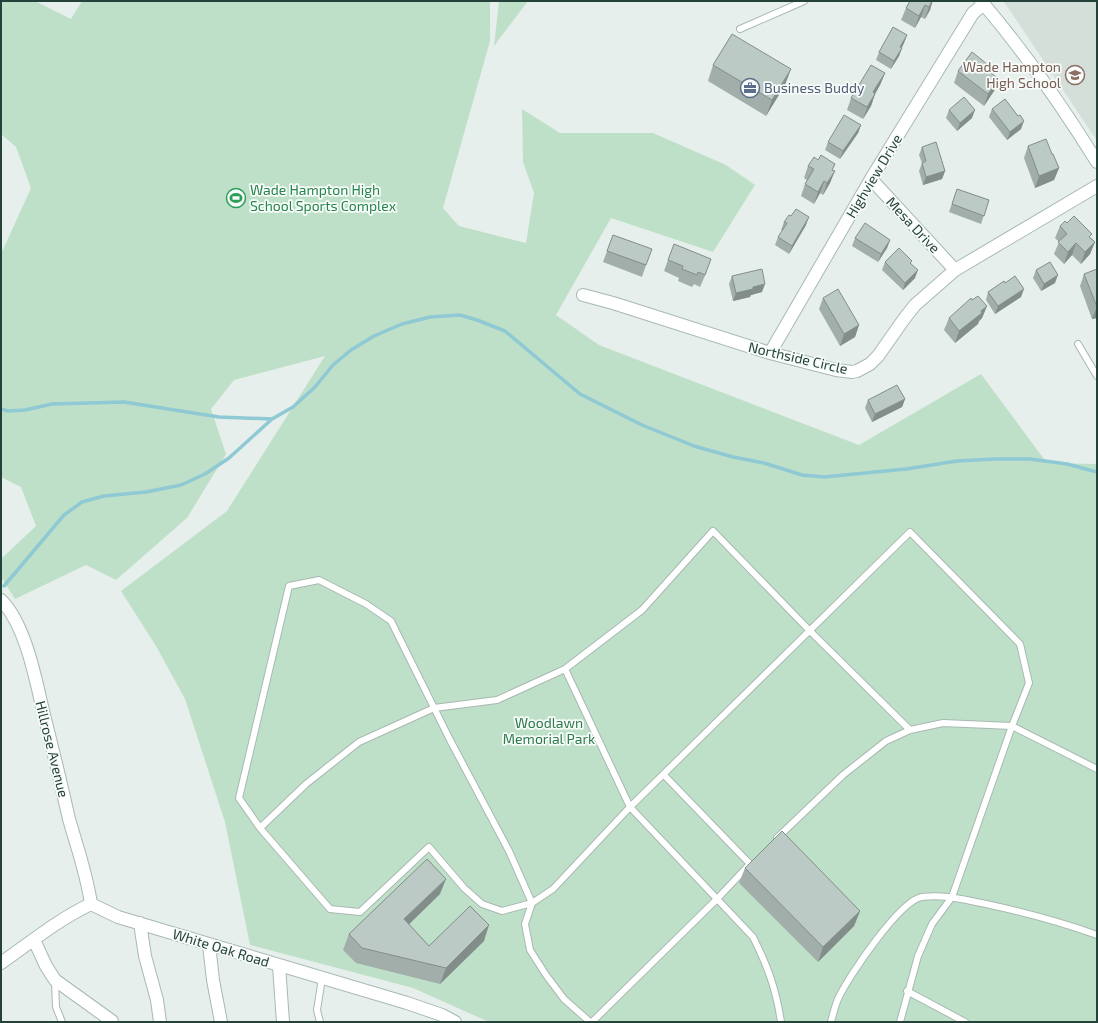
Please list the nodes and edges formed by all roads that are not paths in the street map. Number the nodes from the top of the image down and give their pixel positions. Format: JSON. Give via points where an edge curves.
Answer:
{"nodes":[{"id":1,"x":804,"y":1,"type":"edge"},
{"id":2,"x":982,"y":2,"type":"edge"},
{"id":3,"x":740,"y":29,"type":"dead end"},
{"id":4,"x":1097,"y":162,"type":"edge"},
{"id":5,"x":871,"y":179,"type":"junction"},
{"id":6,"x":1097,"y":186,"type":"edge"},
{"id":7,"x":955,"y":270,"type":"junction"},
{"id":8,"x":583,"y":295,"type":"dead end"},
{"id":9,"x":1078,"y":344,"type":"dead end"},
{"id":10,"x":770,"y":353,"type":"junction"},
{"id":11,"x":1097,"y":376,"type":"edge"},
{"id":12,"x":1,"y":600,"type":"edge"},
{"id":13,"x":810,"y":631,"type":"junction"},
{"id":14,"x":565,"y":669,"type":"junction"},
{"id":15,"x":434,"y":708,"type":"junction"},
{"id":16,"x":1012,"y":726,"type":"junction"},
{"id":17,"x":910,"y":730,"type":"junction"},
{"id":18,"x":1097,"y":769,"type":"edge"},
{"id":19,"x":664,"y":775,"type":"junction"},
{"id":20,"x":630,"y":808,"type":"junction"},
{"id":21,"x":260,"y":828,"type":"junction"},
{"id":22,"x":771,"y":844,"type":"edge"},
{"id":23,"x":756,"y":859,"type":"edge"},
{"id":24,"x":750,"y":864,"type":"junction"},
{"id":25,"x":952,"y":897,"type":"junction"},
{"id":26,"x":717,"y":899,"type":"junction"},
{"id":27,"x":532,"y":903,"type":"junction"},
{"id":28,"x":91,"y":904,"type":"junction"},
{"id":29,"x":140,"y":923,"type":"junction"},
{"id":30,"x":1097,"y":935,"type":"edge"},
{"id":31,"x":34,"y":940,"type":"junction"},
{"id":32,"x":209,"y":945,"type":"junction"},
{"id":33,"x":1,"y":963,"type":"edge"},
{"id":34,"x":279,"y":966,"type":"junction"},
{"id":35,"x":322,"y":978,"type":"junction"},
{"id":36,"x":55,"y":980,"type":"junction"},
{"id":37,"x":907,"y":991,"type":"junction"},
{"id":38,"x":62,"y":1022,"type":"edge"},
{"id":39,"x":112,"y":1022,"type":"edge"},
{"id":40,"x":160,"y":1022,"type":"edge"},
{"id":41,"x":221,"y":1022,"type":"edge"},
{"id":42,"x":283,"y":1022,"type":"edge"},
{"id":43,"x":320,"y":1022,"type":"edge"},
{"id":44,"x":455,"y":1022,"type":"edge"},
{"id":45,"x":591,"y":1022,"type":"edge"},
{"id":46,"x":781,"y":1022,"type":"edge"},
{"id":47,"x":831,"y":1022,"type":"edge"},
{"id":48,"x":900,"y":1022,"type":"edge"},
{"id":49,"x":964,"y":1022,"type":"edge"}],
"edges":[{"from":1,"to":3,"type":"lane"},
{"from":2,"to":4,"type":"street","via":[[1056,99]]},
{"from":2,"to":5,"type":"street","name":"Highview Drive"},
{"from":5,"to":7,"type":"street","name":"Mesa Drive"},
{"from":5,"to":10,"type":"street","name":"Highview Drive"},
{"from":6,"to":7,"type":"street","name":"Northside Circle"},
{"from":7,"to":10,"type":"street","name":"Northside Circle","via":[[915,305],[878,356],[864,368],[852,372],[841,371]]},
{"from":8,"to":10,"type":"street","name":"Northside Circle"},
{"from":9,"to":11,"type":"lane"},
{"from":12,"to":28,"type":"street","name":"Hillrose Avenue","via":[[11,612],[25,643],[87,878]]},
{"from":13,"to":14,"type":"lane","via":[[713,531],[642,610]]},
{"from":13,"to":16,"type":"lane","via":[[910,532],[1020,644],[1029,683]]},
{"from":13,"to":17,"type":"lane"},
{"from":13,"to":19,"type":"lane"},
{"from":14,"to":15,"type":"lane","via":[[497,700]]},
{"from":14,"to":20,"type":"lane"},
{"from":15,"to":21,"type":"lane","via":[[359,742],[306,784]]},
{"from":15,"to":21,"type":"lane","via":[[391,621],[366,604],[319,580],[289,586],[239,798]]},
{"from":15,"to":27,"type":"lane","via":[[509,851]]},
{"from":16,"to":17,"type":"lane","via":[[943,723]]},
{"from":16,"to":18,"type":"lane"},
{"from":16,"to":25,"type":"lane"},
{"from":17,"to":22,"type":"lane","via":[[886,740],[843,775]]},
{"from":19,"to":20,"type":"lane"},
{"from":19,"to":24,"type":"lane"},
{"from":20,"to":26,"type":"lane"},
{"from":20,"to":27,"type":"lane","via":[[553,889]]},
{"from":21,"to":27,"type":"lane","via":[[330,909],[360,912],[429,847],[464,888],[482,904],[502,911]]},
{"from":23,"to":24,"type":"lane"},
{"from":24,"to":26,"type":"lane"},
{"from":25,"to":30,"type":"lane","via":[[1024,913]]},
{"from":25,"to":37,"type":"lane","via":[[932,924]]},
{"from":25,"to":47,"type":"lane","via":[[921,897],[903,909],[864,956],[838,999]]},
{"from":26,"to":45,"type":"lane"},
{"from":26,"to":46,"type":"lane","via":[[753,937],[765,960],[774,984]]},
{"from":27,"to":45,"type":"lane","via":[[525,924],[530,950],[564,999]]},
{"from":28,"to":29,"type":"street","name":"White Oak Road"},
{"from":28,"to":31,"type":"street"},
{"from":29,"to":32,"type":"street","name":"White Oak Road"},
{"from":29,"to":40,"type":"street"},
{"from":31,"to":33,"type":"street"},
{"from":31,"to":36,"type":"street"},
{"from":32,"to":34,"type":"street","name":"White Oak Road"},
{"from":32,"to":41,"type":"street"},
{"from":34,"to":35,"type":"street","name":"White Oak Road"},
{"from":34,"to":42,"type":"street"},
{"from":35,"to":43,"type":"lane","via":[[317,1010]]},
{"from":35,"to":44,"type":"street","name":"White Oak Road","via":[[407,1003]]},
{"from":36,"to":38,"type":"lane","via":[[56,1007]]},
{"from":36,"to":39,"type":"street"},
{"from":37,"to":48,"type":"lane"},
{"from":37,"to":49,"type":"lane"}]}
